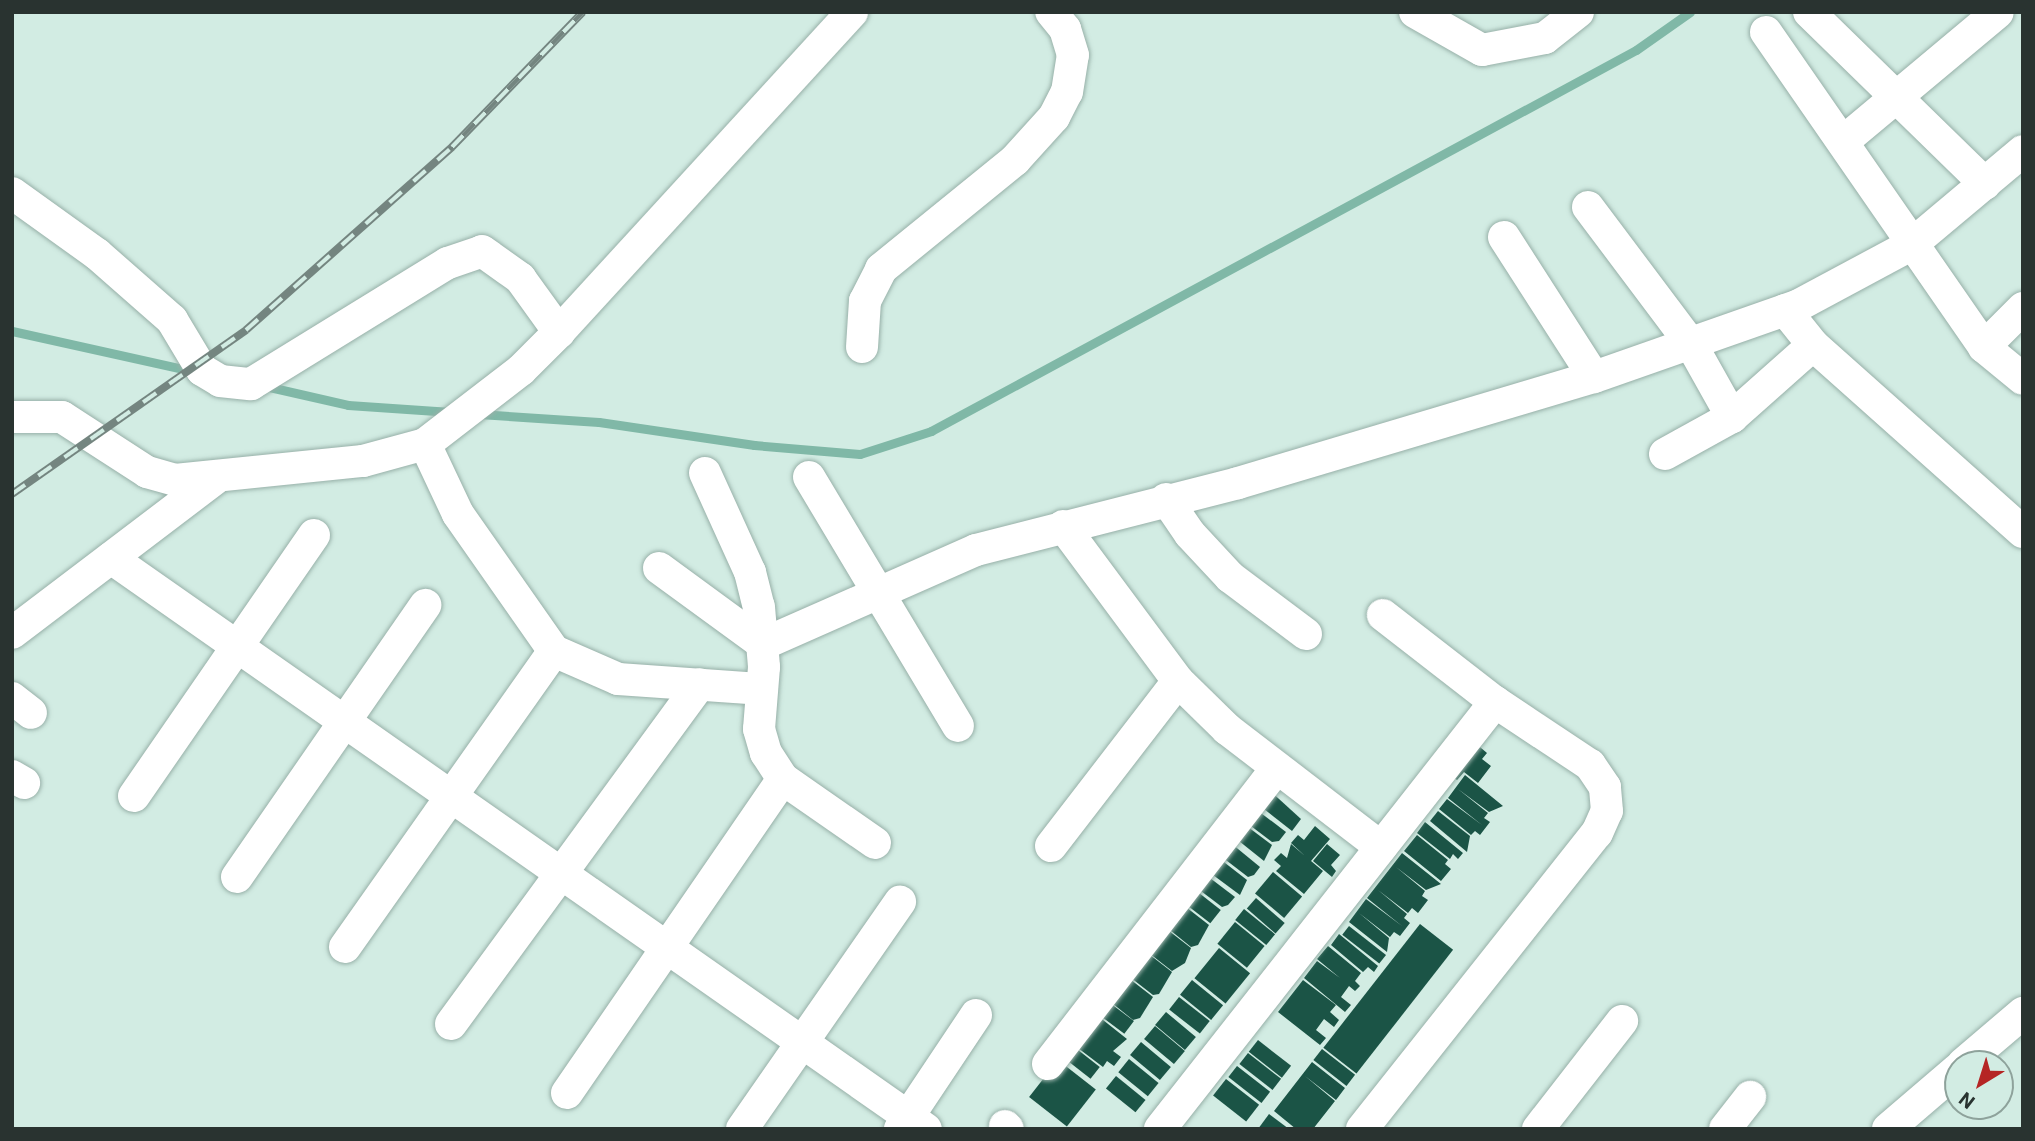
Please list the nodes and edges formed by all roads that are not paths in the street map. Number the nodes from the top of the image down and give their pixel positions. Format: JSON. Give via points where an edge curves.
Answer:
{"nodes":[{"id":1,"x":852,"y":12,"type":"edge"},
{"id":2,"x":1051,"y":12,"type":"edge"},
{"id":3,"x":1415,"y":12,"type":"edge"},
{"id":4,"x":1578,"y":12,"type":"edge"},
{"id":5,"x":1809,"y":12,"type":"edge"},
{"id":6,"x":1998,"y":12,"type":"edge"},
{"id":7,"x":1766,"y":33,"type":"dead end"},
{"id":8,"x":1896,"y":97,"type":"junction"},
{"id":9,"x":1845,"y":140,"type":"junction"},
{"id":10,"x":2023,"y":151,"type":"edge"},
{"id":11,"x":1985,"y":184,"type":"junction"},
{"id":12,"x":12,"y":193,"type":"edge"},
{"id":13,"x":1588,"y":207,"type":"dead end"},
{"id":14,"x":1504,"y":237,"type":"dead end"},
{"id":15,"x":1911,"y":245,"type":"junction"},
{"id":16,"x":2023,"y":308,"type":"edge"},
{"id":17,"x":1784,"y":310,"type":"junction"},
{"id":18,"x":559,"y":332,"type":"junction"},
{"id":19,"x":1691,"y":344,"type":"junction"},
{"id":20,"x":1813,"y":345,"type":"junction"},
{"id":21,"x":1984,"y":346,"type":"junction"},
{"id":22,"x":862,"y":347,"type":"dead end"},
{"id":23,"x":1594,"y":377,"type":"junction"},
{"id":24,"x":2023,"y":379,"type":"edge"},
{"id":25,"x":12,"y":417,"type":"edge"},
{"id":26,"x":1732,"y":417,"type":"junction"},
{"id":27,"x":437,"y":436,"type":"junction"},
{"id":28,"x":1665,"y":453,"type":"dead end"},
{"id":29,"x":705,"y":473,"type":"dead end"},
{"id":30,"x":809,"y":477,"type":"dead end"},
{"id":31,"x":215,"y":480,"type":"junction"},
{"id":32,"x":1166,"y":499,"type":"junction"},
{"id":33,"x":1063,"y":526,"type":"junction"},
{"id":34,"x":2023,"y":532,"type":"edge"},
{"id":35,"x":314,"y":535,"type":"dead end"},
{"id":36,"x":111,"y":558,"type":"junction"},
{"id":37,"x":659,"y":568,"type":"dead end"},
{"id":38,"x":877,"y":592,"type":"junction"},
{"id":39,"x":425,"y":605,"type":"dead end"},
{"id":40,"x":1383,"y":615,"type":"dead end"},
{"id":41,"x":12,"y":633,"type":"edge"},
{"id":42,"x":1306,"y":634,"type":"dead end"},
{"id":43,"x":763,"y":645,"type":"junction"},
{"id":44,"x":237,"y":647,"type":"junction"},
{"id":45,"x":554,"y":650,"type":"junction"},
{"id":46,"x":1178,"y":681,"type":"junction"},
{"id":47,"x":699,"y":684,"type":"junction"},
{"id":48,"x":761,"y":689,"type":"junction"},
{"id":49,"x":1495,"y":702,"type":"junction"},
{"id":50,"x":345,"y":722,"type":"junction"},
{"id":51,"x":958,"y":726,"type":"dead end"},
{"id":52,"x":1277,"y":768,"type":"junction"},
{"id":53,"x":783,"y":779,"type":"junction"},
{"id":54,"x":134,"y":796,"type":"dead end"},
{"id":55,"x":451,"y":796,"type":"junction"},
{"id":56,"x":875,"y":843,"type":"dead end"},
{"id":57,"x":1051,"y":846,"type":"dead end"},
{"id":58,"x":1381,"y":847,"type":"junction"},
{"id":59,"x":559,"y":872,"type":"junction"},
{"id":60,"x":237,"y":877,"type":"dead end"},
{"id":61,"x":900,"y":902,"type":"dead end"},
{"id":62,"x":345,"y":947,"type":"dead end"},
{"id":63,"x":667,"y":948,"type":"junction"},
{"id":64,"x":2023,"y":1013,"type":"edge"},
{"id":65,"x":976,"y":1015,"type":"dead end"},
{"id":66,"x":1622,"y":1021,"type":"dead end"},
{"id":67,"x":451,"y":1024,"type":"dead end"},
{"id":68,"x":803,"y":1042,"type":"junction"},
{"id":69,"x":1979,"y":1050,"type":"edge"},
{"id":70,"x":1048,"y":1064,"type":"dead end"},
{"id":71,"x":1944,"y":1081,"type":"edge"},
{"id":72,"x":567,"y":1094,"type":"dead end"},
{"id":73,"x":1750,"y":1097,"type":"dead end"},
{"id":74,"x":911,"y":1125,"type":"edge"},
{"id":75,"x":742,"y":1129,"type":"edge"},
{"id":76,"x":1160,"y":1129,"type":"edge"},
{"id":77,"x":1362,"y":1129,"type":"edge"},
{"id":78,"x":1538,"y":1129,"type":"edge"},
{"id":79,"x":1725,"y":1129,"type":"edge"},
{"id":80,"x":1888,"y":1129,"type":"edge"}],
"edges":[{"from":1,"to":18,"type":"street"},
{"from":2,"to":22,"type":"street","via":[[1065,29],[1073,55],[1067,92],[1054,117],[1015,160],[881,269],[865,300]]},
{"from":3,"to":4,"type":"street","via":[[1482,50],[1545,38]]},
{"from":5,"to":8,"type":"street"},
{"from":6,"to":8,"type":"street"},
{"from":7,"to":9,"type":"street"},
{"from":8,"to":9,"type":"street"},
{"from":8,"to":11,"type":"street"},
{"from":9,"to":15,"type":"street"},
{"from":10,"to":11,"type":"street"},
{"from":11,"to":15,"type":"street"},
{"from":12,"to":18,"type":"street","via":[[97,254],[172,320],[202,370],[220,381],[251,384],[448,263],[482,251],[520,278]]},
{"from":13,"to":19,"type":"street"},
{"from":14,"to":23,"type":"street"},
{"from":15,"to":17,"type":"street"},
{"from":15,"to":21,"type":"street"},
{"from":16,"to":21,"type":"street"},
{"from":17,"to":19,"type":"street"},
{"from":17,"to":20,"type":"street"},
{"from":18,"to":27,"type":"street","via":[[487,398]]},
{"from":19,"to":23,"type":"street"},
{"from":19,"to":26,"type":"street"},
{"from":20,"to":26,"type":"street"},
{"from":20,"to":34,"type":"street"},
{"from":21,"to":24,"type":"street"},
{"from":23,"to":32,"type":"street"},
{"from":25,"to":31,"type":"street","via":[[62,418],[147,472],[174,480]]},
{"from":26,"to":28,"type":"street"},
{"from":27,"to":31,"type":"street","via":[[363,461]]},
{"from":27,"to":45,"type":"street","via":[[458,514]]},
{"from":29,"to":43,"type":"street","via":[[750,572]]},
{"from":30,"to":38,"type":"street"},
{"from":31,"to":36,"type":"street"},
{"from":32,"to":33,"type":"street"},
{"from":32,"to":42,"type":"street","via":[[1190,534],[1230,577]]},
{"from":33,"to":38,"type":"street","via":[[976,550]]},
{"from":33,"to":46,"type":"street"},
{"from":35,"to":44,"type":"street"},
{"from":36,"to":41,"type":"street"},
{"from":36,"to":44,"type":"street"},
{"from":37,"to":43,"type":"street"},
{"from":38,"to":43,"type":"street"},
{"from":38,"to":51,"type":"street"},
{"from":39,"to":50,"type":"street"},
{"from":40,"to":49,"type":"street"},
{"from":43,"to":48,"type":"street"},
{"from":44,"to":50,"type":"street"},
{"from":44,"to":54,"type":"street"},
{"from":45,"to":47,"type":"street","via":[[618,679]]},
{"from":45,"to":55,"type":"street"},
{"from":46,"to":52,"type":"street"},
{"from":46,"to":57,"type":"street"},
{"from":47,"to":48,"type":"street"},
{"from":47,"to":59,"type":"street"},
{"from":48,"to":53,"type":"street","via":[[759,729]]},
{"from":49,"to":58,"type":"street"},
{"from":49,"to":77,"type":"street","via":[[1590,765],[1605,787],[1607,811],[1597,833]]},
{"from":50,"to":55,"type":"street"},
{"from":50,"to":60,"type":"street"},
{"from":52,"to":58,"type":"street"},
{"from":52,"to":70,"type":"street"},
{"from":53,"to":56,"type":"street"},
{"from":53,"to":63,"type":"street"},
{"from":55,"to":59,"type":"street"},
{"from":55,"to":62,"type":"street"},
{"from":58,"to":76,"type":"street"},
{"from":59,"to":63,"type":"street"},
{"from":59,"to":67,"type":"street"},
{"from":61,"to":68,"type":"street"},
{"from":63,"to":68,"type":"street"},
{"from":63,"to":72,"type":"street"},
{"from":64,"to":69,"type":"street"},
{"from":65,"to":74,"type":"street"},
{"from":66,"to":78,"type":"street"},
{"from":68,"to":74,"type":"street"},
{"from":68,"to":75,"type":"street"},
{"from":71,"to":80,"type":"street"},
{"from":73,"to":79,"type":"street"}]}
